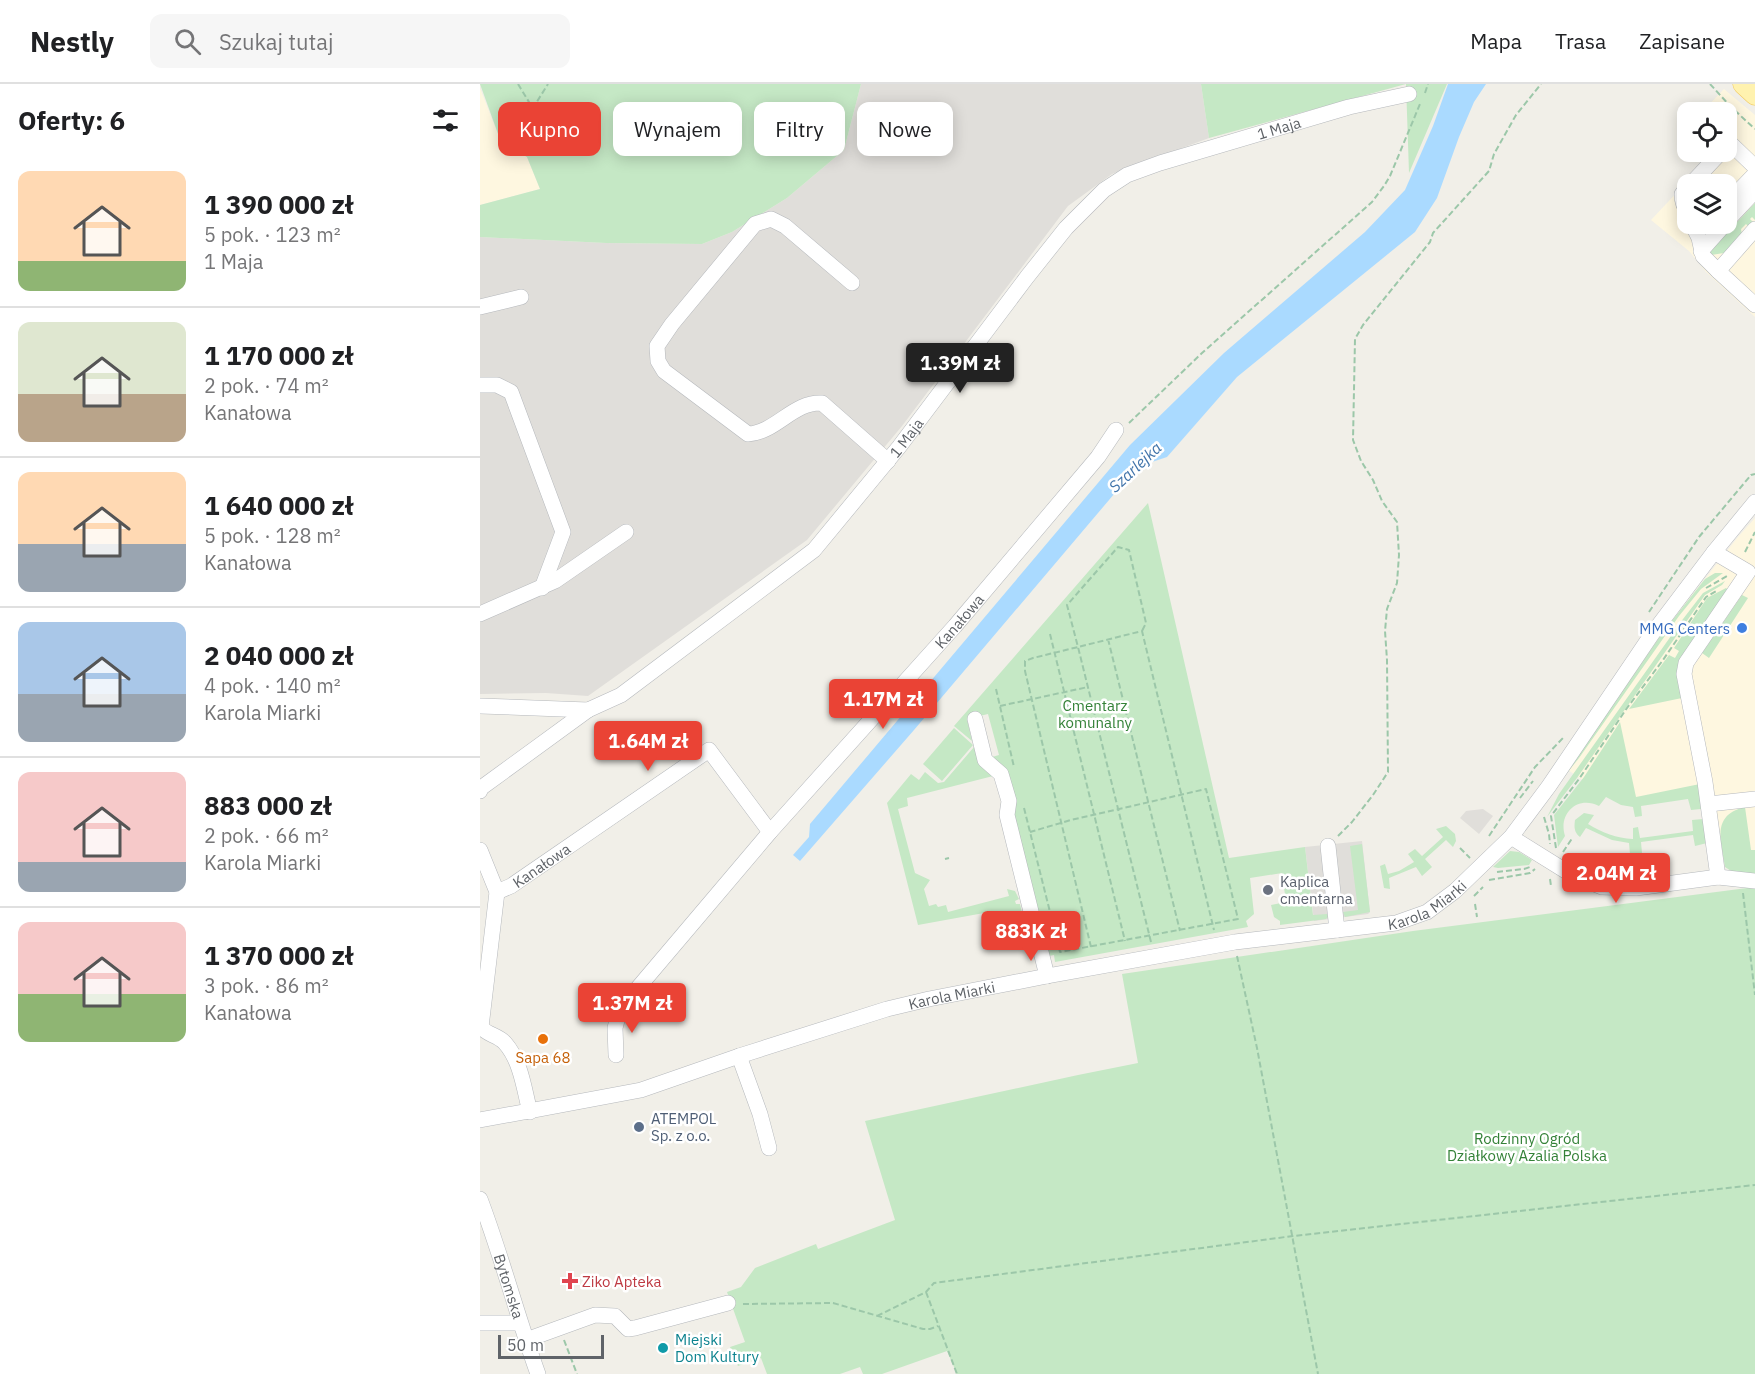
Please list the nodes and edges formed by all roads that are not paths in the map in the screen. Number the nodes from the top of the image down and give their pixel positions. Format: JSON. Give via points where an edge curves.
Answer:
{"nodes":[{"id":1,"x":1743,"y":84,"type":"edge"},
{"id":2,"x":1755,"y":95,"type":"edge"},
{"id":3,"x":1418,"y":97,"type":"road end"},
{"id":4,"x":1737,"y":155,"type":"edge"},
{"id":5,"x":1712,"y":162,"type":"edge"},
{"id":6,"x":1755,"y":167,"type":"edge"},
{"id":7,"x":1700,"y":174,"type":"edge"},
{"id":8,"x":1755,"y":174,"type":"edge"},
{"id":9,"x":1755,"y":191,"type":"edge"},
{"id":10,"x":1737,"y":193,"type":"edge"},
{"id":11,"x":1737,"y":211,"type":"edge"},
{"id":12,"x":1755,"y":229,"type":"edge"},
{"id":13,"x":1697,"y":234,"type":"edge"},
{"id":14,"x":1716,"y":234,"type":"edge"},
{"id":15,"x":1701,"y":250,"type":"junction"},
{"id":16,"x":1718,"y":271,"type":"junction"},
{"id":17,"x":852,"y":283,"type":"dead end"},
{"id":18,"x":521,"y":297,"type":"dead end"},
{"id":19,"x":1755,"y":305,"type":"edge"},
{"id":20,"x":480,"y":307,"type":"edge"},
{"id":21,"x":480,"y":385,"type":"edge"},
{"id":22,"x":1116,"y":430,"type":"road end"},
{"id":23,"x":888,"y":461,"type":"junction"},
{"id":24,"x":1755,"y":502,"type":"edge"},
{"id":25,"x":626,"y":532,"type":"dead end"},
{"id":26,"x":1714,"y":552,"type":"junction"},
{"id":27,"x":542,"y":588,"type":"junction"},
{"id":28,"x":480,"y":615,"type":"edge"},
{"id":29,"x":480,"y":706,"type":"edge"},
{"id":30,"x":588,"y":710,"type":"junction"},
{"id":31,"x":975,"y":719,"type":"dead end"},
{"id":32,"x":480,"y":791,"type":"edge"},
{"id":33,"x":1755,"y":799,"type":"edge"},
{"id":34,"x":1709,"y":804,"type":"junction"},
{"id":35,"x":770,"y":832,"type":"junction"},
{"id":36,"x":1511,"y":837,"type":"junction"},
{"id":37,"x":1328,"y":846,"type":"road end"},
{"id":38,"x":480,"y":850,"type":"edge"},
{"id":39,"x":1718,"y":877,"type":"junction"},
{"id":40,"x":1750,"y":881,"type":"edge"},
{"id":41,"x":496,"y":892,"type":"junction"},
{"id":42,"x":1337,"y":930,"type":"junction"},
{"id":43,"x":1047,"y":976,"type":"junction"},
{"id":44,"x":616,"y":1055,"type":"dead end"},
{"id":45,"x":739,"y":1056,"type":"junction"},
{"id":46,"x":530,"y":1112,"type":"junction"},
{"id":47,"x":480,"y":1120,"type":"edge"},
{"id":48,"x":770,"y":1148,"type":"dead end"},
{"id":49,"x":480,"y":1199,"type":"edge"},
{"id":50,"x":728,"y":1303,"type":"road end"},
{"id":51,"x":480,"y":1323,"type":"edge"},
{"id":52,"x":520,"y":1323,"type":"junction"},
{"id":53,"x":526,"y":1340,"type":"junction"},
{"id":54,"x":538,"y":1374,"type":"edge"}],
"edges":[{"from":1,"to":2,"type":"main road"},
{"from":3,"to":23,"type":"street","name":"1 Maja","via":[[1349,107],[1160,163],[1104,190],[1066,228]]},
{"from":4,"to":6,"type":"street"},
{"from":5,"to":7,"type":"street"},
{"from":8,"to":10,"type":"street"},
{"from":9,"to":11,"type":"street"},
{"from":12,"to":16,"type":"street"},
{"from":13,"to":15,"type":"street"},
{"from":14,"to":15,"type":"street"},
{"from":15,"to":16,"type":"street"},
{"from":16,"to":19,"type":"street"},
{"from":17,"to":23,"type":"street","via":[[785,226],[771,219],[755,224],[672,324],[657,346],[658,361],[664,371],[748,434],[759,434],[812,402],[822,403]]},
{"from":18,"to":20,"type":"street"},
{"from":21,"to":27,"type":"street","via":[[497,385],[511,392],[563,532]]},
{"from":22,"to":35,"type":"street","name":"Kanałowa","via":[[1098,457],[962,617]]},
{"from":23,"to":30,"type":"street","name":"1 Maja","via":[[814,550],[621,695]]},
{"from":24,"to":26,"type":"street","name":"Karola Miarki"},
{"from":25,"to":27,"type":"street"},
{"from":26,"to":34,"type":"street","via":[[1748,572],[1686,663],[1684,674]]},
{"from":26,"to":36,"type":"street","name":"Karola Miarki"},
{"from":27,"to":28,"type":"street"},
{"from":29,"to":30,"type":"street","name":"1 Maja"},
{"from":30,"to":32,"type":"street"},
{"from":31,"to":43,"type":"street","via":[[985,759],[1001,774],[1005,785],[1007,815]]},
{"from":33,"to":34,"type":"street"},
{"from":34,"to":39,"type":"street"},
{"from":35,"to":41,"type":"street","name":"Kanałowa","via":[[709,750],[511,886]]},
{"from":35,"to":44,"type":"street","name":"Kanałowa","via":[[621,1009],[615,1028]]},
{"from":36,"to":39,"type":"street","via":[[1572,875],[1602,887],[1636,888]]},
{"from":36,"to":42,"type":"street","name":"Karola Miarki","via":[[1427,912],[1396,923]]},
{"from":37,"to":42,"type":"street"},
{"from":38,"to":41,"type":"street"},
{"from":39,"to":40,"type":"street"},
{"from":41,"to":46,"type":"street","via":[[481,1027],[505,1043],[513,1055]]},
{"from":42,"to":43,"type":"street","name":"Karola Miarki","via":[[1234,942]]},
{"from":43,"to":45,"type":"street","name":"Karola Miarki","via":[[887,1009]]},
{"from":45,"to":46,"type":"street","name":"Karola Miarki","via":[[641,1090]]},
{"from":45,"to":48,"type":"street"},
{"from":46,"to":47,"type":"street","name":"Karola Miarki"},
{"from":49,"to":52,"type":"street","name":"Bytomska"},
{"from":50,"to":53,"type":"street","via":[[628,1329],[615,1316],[595,1315]]},
{"from":51,"to":52,"type":"street"},
{"from":52,"to":53,"type":"street","name":"Bytomska"},
{"from":53,"to":54,"type":"street","name":"Bytomska"}]}
